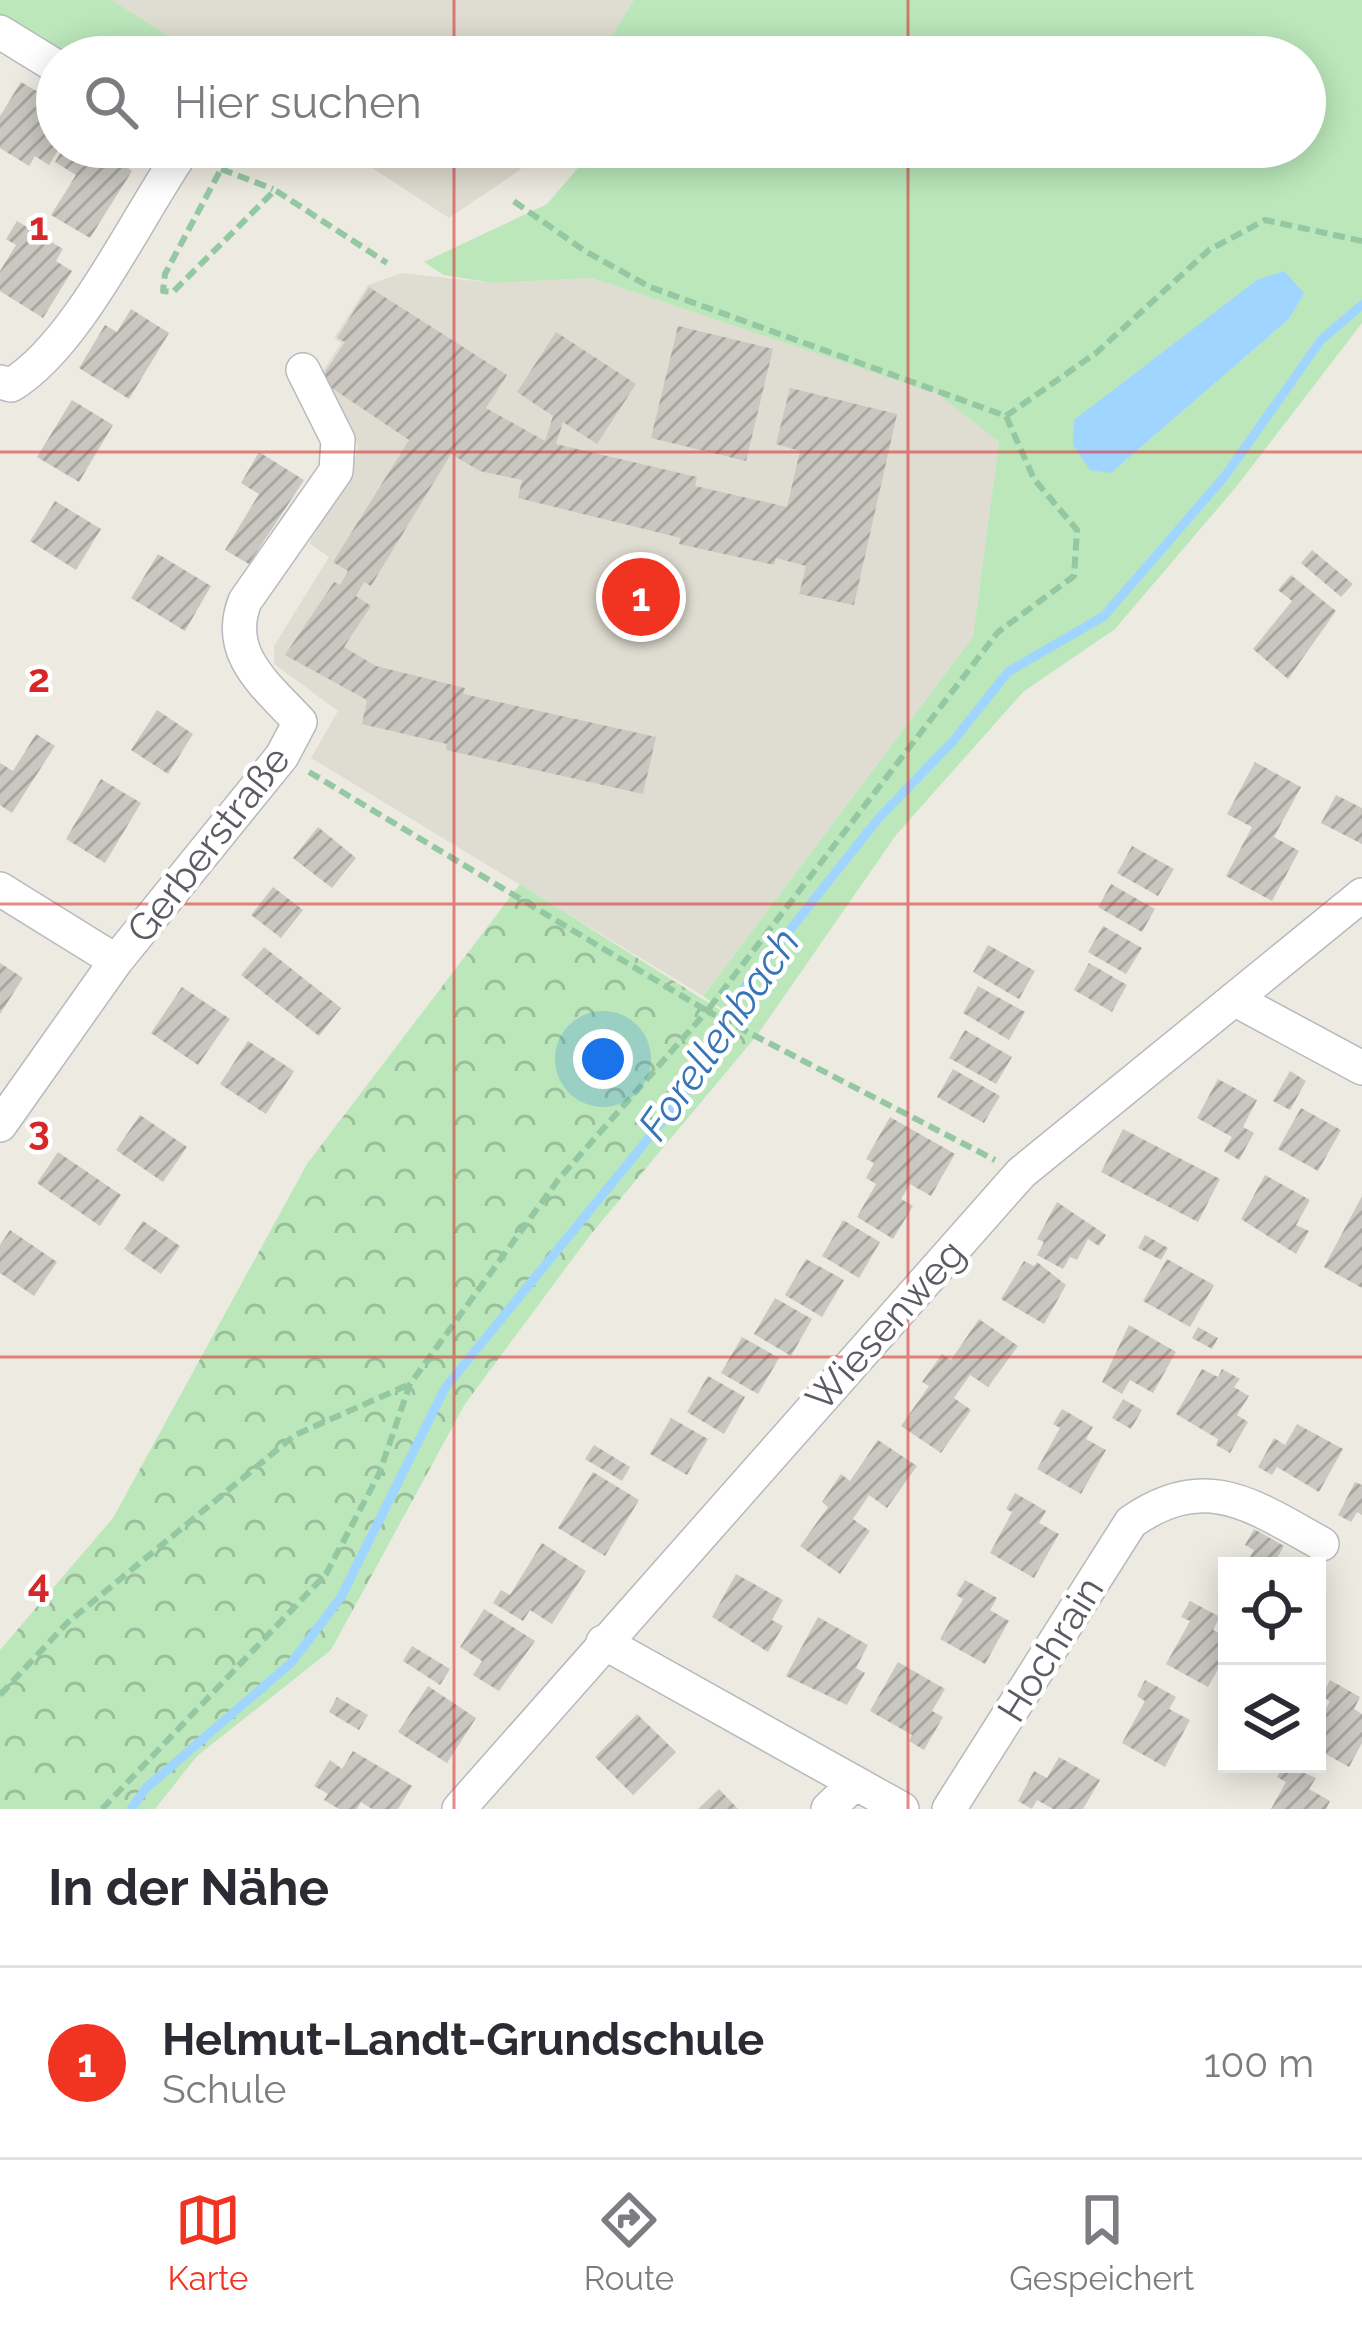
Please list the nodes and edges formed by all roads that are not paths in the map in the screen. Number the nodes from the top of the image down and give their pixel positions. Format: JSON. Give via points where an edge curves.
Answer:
{"nodes":[{"id":1,"x":0,"y":32,"type":"edge"},
{"id":2,"x":36,"y":54,"type":"edge"},
{"id":3,"x":181,"y":168,"type":"edge"},
{"id":4,"x":303,"y":370,"type":"dead end"},
{"id":5,"x":0,"y":382,"type":"edge"},
{"id":6,"x":0,"y":889,"type":"edge"},
{"id":7,"x":1362,"y":895,"type":"edge"},
{"id":8,"x":116,"y":962,"type":"junction"},
{"id":9,"x":1234,"y":1000,"type":"junction"},
{"id":10,"x":1362,"y":1068,"type":"edge"},
{"id":11,"x":0,"y":1125,"type":"edge"},
{"id":12,"x":1322,"y":1544,"type":"dead end"},
{"id":13,"x":603,"y":1642,"type":"junction"},
{"id":14,"x":855,"y":1783,"type":"junction"},
{"id":15,"x":459,"y":1809,"type":"edge"},
{"id":16,"x":828,"y":1809,"type":"edge"},
{"id":17,"x":902,"y":1809,"type":"edge"},
{"id":18,"x":949,"y":1809,"type":"edge"}],
"edges":[{"from":1,"to":2,"type":"street"},
{"from":3,"to":5,"type":"street","via":[[35,370],[11,385]]},
{"from":4,"to":8,"type":"street","name":"Gerberstraße","via":[[338,440],[336,471],[236,624],[250,669],[300,722],[282,756]]},
{"from":6,"to":8,"type":"street"},
{"from":7,"to":9,"type":"street","name":"Wiesenweg"},
{"from":8,"to":11,"type":"street","name":"Gerberstraße"},
{"from":9,"to":10,"type":"street"},
{"from":9,"to":13,"type":"street","name":"Wiesenweg","via":[[1021,1173]]},
{"from":12,"to":18,"type":"street","name":"Hochrain","via":[[1237,1497],[1163,1499],[1131,1522]]},
{"from":13,"to":14,"type":"street"},
{"from":13,"to":15,"type":"street","name":"Wiesenweg"},
{"from":14,"to":16,"type":"street"},
{"from":14,"to":17,"type":"street"}]}
